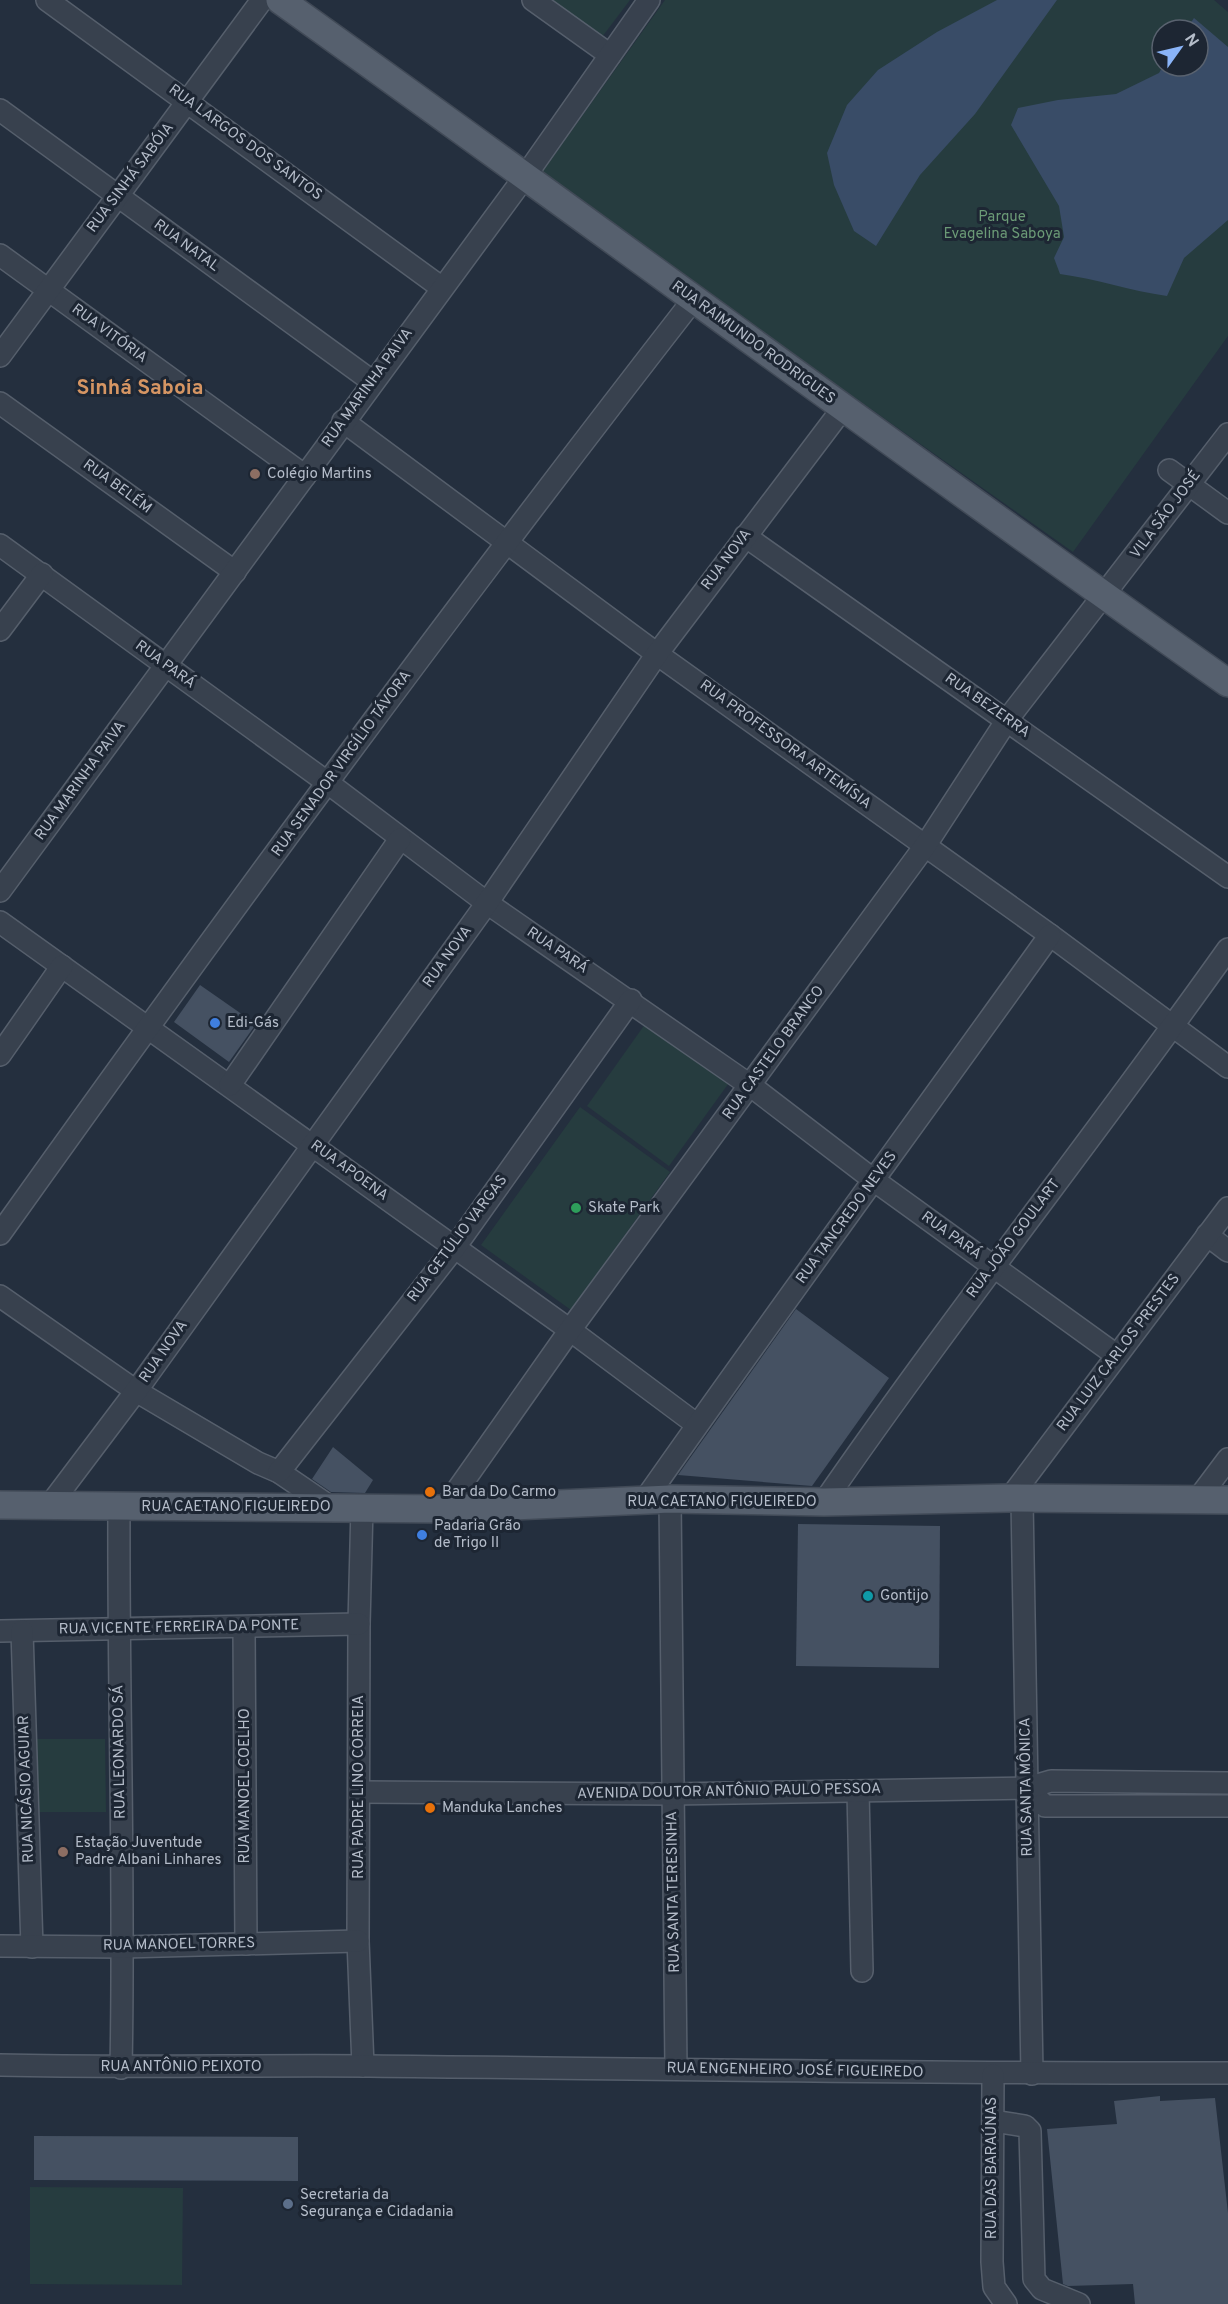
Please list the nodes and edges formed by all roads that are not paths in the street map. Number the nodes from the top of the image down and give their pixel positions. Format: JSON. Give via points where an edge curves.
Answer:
{"nodes":[{"id":1,"x":47,"y":0,"type":"edge"},
{"id":2,"x":262,"y":0,"type":"edge"},
{"id":3,"x":280,"y":0,"type":"edge"},
{"id":4,"x":533,"y":0,"type":"edge"},
{"id":5,"x":649,"y":0,"type":"edge"},
{"id":6,"x":610,"y":55,"type":"junction"},
{"id":7,"x":189,"y":102,"type":"junction"},
{"id":8,"x":0,"y":110,"type":"edge"},
{"id":9,"x":526,"y":175,"type":"junction"},
{"id":10,"x":118,"y":196,"type":"junction"},
{"id":11,"x":0,"y":255,"type":"edge"},
{"id":12,"x":442,"y":288,"type":"junction"},
{"id":13,"x":49,"y":290,"type":"junction"},
{"id":14,"x":693,"y":300,"type":"junction"},
{"id":15,"x":0,"y":356,"type":"edge"},
{"id":16,"x":373,"y":382,"type":"junction"},
{"id":17,"x":0,"y":403,"type":"edge"},
{"id":18,"x":843,"y":408,"type":"junction"},
{"id":19,"x":343,"y":421,"type":"junction"},
{"id":20,"x":1228,"y":434,"type":"edge"},
{"id":21,"x":1169,"y":470,"type":"dead end"},
{"id":22,"x":304,"y":476,"type":"junction"},
{"id":23,"x":1189,"y":485,"type":"junction"},
{"id":24,"x":1228,"y":513,"type":"edge"},
{"id":25,"x":745,"y":536,"type":"junction"},
{"id":26,"x":506,"y":540,"type":"junction"},
{"id":27,"x":0,"y":545,"type":"edge"},
{"id":28,"x":235,"y":572,"type":"junction"},
{"id":29,"x":42,"y":574,"type":"junction"},
{"id":30,"x":1104,"y":596,"type":"junction"},
{"id":31,"x":0,"y":630,"type":"edge"},
{"id":32,"x":657,"y":654,"type":"junction"},
{"id":33,"x":166,"y":666,"type":"junction"},
{"id":34,"x":1228,"y":683,"type":"edge"},
{"id":35,"x":1007,"y":720,"type":"junction"},
{"id":36,"x":328,"y":783,"type":"junction"},
{"id":37,"x":400,"y":839,"type":"junction"},
{"id":38,"x":925,"y":846,"type":"junction"},
{"id":39,"x":1228,"y":877,"type":"edge"},
{"id":40,"x":0,"y":891,"type":"edge"},
{"id":41,"x":487,"y":903,"type":"junction"},
{"id":42,"x":0,"y":922,"type":"edge"},
{"id":43,"x":1050,"y":935,"type":"junction"},
{"id":44,"x":1228,"y":949,"type":"edge"},
{"id":45,"x":62,"y":966,"type":"junction"},
{"id":46,"x":631,"y":1000,"type":"junction"},
{"id":47,"x":1174,"y":1026,"type":"junction"},
{"id":48,"x":147,"y":1027,"type":"junction"},
{"id":49,"x":0,"y":1055,"type":"edge"},
{"id":50,"x":1228,"y":1067,"type":"edge"},
{"id":51,"x":230,"y":1085,"type":"junction"},
{"id":52,"x":751,"y":1086,"type":"junction"},
{"id":53,"x":312,"y":1144,"type":"junction"},
{"id":54,"x":875,"y":1181,"type":"junction"},
{"id":55,"x":1228,"y":1208,"type":"edge"},
{"id":56,"x":0,"y":1234,"type":"edge"},
{"id":57,"x":1207,"y":1235,"type":"junction"},
{"id":58,"x":454,"y":1247,"type":"junction"},
{"id":59,"x":1228,"y":1251,"type":"edge"},
{"id":60,"x":993,"y":1266,"type":"junction"},
{"id":61,"x":0,"y":1296,"type":"edge"},
{"id":62,"x":570,"y":1330,"type":"junction"},
{"id":63,"x":1116,"y":1354,"type":"junction"},
{"id":64,"x":136,"y":1391,"type":"junction"},
{"id":65,"x":696,"y":1424,"type":"junction"},
{"id":66,"x":1228,"y":1459,"type":"edge"},
{"id":67,"x":279,"y":1472,"type":"junction"},
{"id":68,"x":1016,"y":1499,"type":"junction"},
{"id":69,"x":1198,"y":1499,"type":"junction"},
{"id":70,"x":657,"y":1500,"type":"junction"},
{"id":71,"x":1228,"y":1500,"type":"edge"},
{"id":72,"x":824,"y":1502,"type":"junction"},
{"id":73,"x":0,"y":1505,"type":"edge"},
{"id":74,"x":50,"y":1505,"type":"junction"},
{"id":75,"x":330,"y":1506,"type":"junction"},
{"id":76,"x":119,"y":1507,"type":"junction"},
{"id":77,"x":362,"y":1507,"type":"junction"},
{"id":78,"x":444,"y":1509,"type":"junction"},
{"id":79,"x":359,"y":1624,"type":"junction"},
{"id":80,"x":118,"y":1628,"type":"junction"},
{"id":81,"x":244,"y":1628,"type":"junction"},
{"id":82,"x":0,"y":1630,"type":"edge"},
{"id":83,"x":22,"y":1631,"type":"junction"},
{"id":84,"x":1228,"y":1783,"type":"edge"},
{"id":85,"x":1027,"y":1788,"type":"junction"},
{"id":86,"x":858,"y":1791,"type":"junction"},
{"id":87,"x":360,"y":1792,"type":"junction"},
{"id":88,"x":673,"y":1794,"type":"junction"},
{"id":89,"x":1228,"y":1806,"type":"edge"},
{"id":90,"x":358,"y":1941,"type":"junction"},
{"id":91,"x":246,"y":1944,"type":"junction"},
{"id":92,"x":0,"y":1946,"type":"edge"},
{"id":93,"x":32,"y":1947,"type":"junction"},
{"id":94,"x":124,"y":1947,"type":"junction"},
{"id":95,"x":862,"y":1971,"type":"dead end"},
{"id":96,"x":0,"y":2065,"type":"edge"},
{"id":97,"x":363,"y":2066,"type":"junction"},
{"id":98,"x":122,"y":2068,"type":"junction"},
{"id":99,"x":676,"y":2069,"type":"junction"},
{"id":100,"x":1228,"y":2073,"type":"edge"},
{"id":101,"x":1032,"y":2074,"type":"junction"},
{"id":102,"x":993,"y":2075,"type":"junction"},
{"id":103,"x":993,"y":2121,"type":"junction"},
{"id":104,"x":1006,"y":2304,"type":"edge"},
{"id":105,"x":1079,"y":2304,"type":"edge"}],
"edges":[{"from":1,"to":7,"type":"street","name":"RUA LARGOS DOS SANTOS"},
{"from":2,"to":7,"type":"street","name":"RUA SINHÁ SABÓIA"},
{"from":3,"to":9,"type":"main road","name":"RUA RAIMUNDO RODRIGUES"},
{"from":4,"to":6,"type":"street"},
{"from":5,"to":6,"type":"street","name":"RUA MARINHA PAIVA"},
{"from":6,"to":9,"type":"street","name":"RUA MARINHA PAIVA"},
{"from":7,"to":10,"type":"street","name":"RUA SINHÁ SABÓIA"},
{"from":7,"to":12,"type":"street","name":"RUA LARGOS DOS SANTOS"},
{"from":8,"to":10,"type":"street","name":"RUA NATAL"},
{"from":9,"to":12,"type":"street","name":"RUA MARINHA PAIVA"},
{"from":9,"to":14,"type":"main road","name":"RUA RAIMUNDO RODRIGUES"},
{"from":10,"to":13,"type":"street","name":"RUA SINHÁ SABÓIA"},
{"from":10,"to":16,"type":"street","name":"RUA NATAL"},
{"from":11,"to":13,"type":"street","name":"RUA VITÓRIA"},
{"from":12,"to":16,"type":"street","name":"RUA MARINHA PAIVA"},
{"from":13,"to":15,"type":"street","name":"RUA SINHÁ SABÓIA"},
{"from":13,"to":22,"type":"street","name":"RUA VITÓRIA"},
{"from":14,"to":18,"type":"main road","name":"RUA RAIMUNDO RODRIGUES"},
{"from":14,"to":26,"type":"street","name":"RUA SENADOR VIRGÍLIO TÁVORA"},
{"from":16,"to":19,"type":"street","name":"RUA MARINHA PAIVA"},
{"from":17,"to":28,"type":"street","name":"RUA BELÉM"},
{"from":18,"to":25,"type":"street","name":"RUA NOVA"},
{"from":18,"to":30,"type":"main road","name":"RUA RAIMUNDO RODRIGUES"},
{"from":19,"to":22,"type":"street","name":"RUA MARINHA PAIVA"},
{"from":19,"to":26,"type":"street","name":"RUA PROFESSORA ARTEMÍSIA"},
{"from":20,"to":23,"type":"street","name":"VILA SÃO JOSÉ"},
{"from":21,"to":23,"type":"street"},
{"from":22,"to":28,"type":"street","name":"RUA MARINHA PAIVA"},
{"from":23,"to":24,"type":"street"},
{"from":23,"to":30,"type":"street","name":"VILA SÃO JOSÉ"},
{"from":25,"to":32,"type":"street","name":"RUA NOVA"},
{"from":25,"to":35,"type":"street","name":"RUA BEZERRA"},
{"from":26,"to":32,"type":"street","name":"RUA PROFESSORA ARTEMÍSIA"},
{"from":26,"to":36,"type":"street","name":"RUA SENADOR VIRGÍLIO TÁVORA"},
{"from":27,"to":29,"type":"street","name":"RUA PARÁ"},
{"from":28,"to":33,"type":"street","name":"RUA MARINHA PAIVA"},
{"from":29,"to":31,"type":"street"},
{"from":29,"to":33,"type":"street","name":"RUA PARÁ"},
{"from":30,"to":34,"type":"main road","name":"RUA RAIMUNDO RODRIGUES"},
{"from":30,"to":35,"type":"street","name":"RUA CASTELO BRANCO"},
{"from":32,"to":38,"type":"street","name":"RUA PROFESSORA ARTEMÍSIA"},
{"from":32,"to":41,"type":"street","name":"RUA NOVA"},
{"from":33,"to":36,"type":"street","name":"RUA PARÁ"},
{"from":33,"to":40,"type":"street","name":"RUA MARINHA PAIVA"},
{"from":35,"to":38,"type":"street","name":"RUA CASTELO BRANCO"},
{"from":35,"to":39,"type":"street","name":"RUA BEZERRA"},
{"from":36,"to":37,"type":"street","name":"RUA PARÁ"},
{"from":36,"to":48,"type":"street","name":"RUA SENADOR VIRGÍLIO TÁVORA"},
{"from":37,"to":41,"type":"street","name":"RUA PARÁ"},
{"from":37,"to":51,"type":"street"},
{"from":38,"to":43,"type":"street","name":"RUA PROFESSORA ARTEMÍSIA"},
{"from":38,"to":52,"type":"street","name":"RUA CASTELO BRANCO"},
{"from":41,"to":46,"type":"street","name":"RUA PARÁ"},
{"from":41,"to":53,"type":"street","name":"RUA NOVA"},
{"from":42,"to":45,"type":"street","name":"RUA APOENA"},
{"from":43,"to":47,"type":"street","name":"RUA PROFESSORA ARTEMÍSIA"},
{"from":43,"to":54,"type":"street","name":"RUA TANCREDO NEVES"},
{"from":44,"to":47,"type":"street","name":"RUA JOÃO GOULART"},
{"from":45,"to":48,"type":"street","name":"RUA APOENA"},
{"from":45,"to":49,"type":"street"},
{"from":46,"to":52,"type":"street","name":"RUA PARÁ"},
{"from":46,"to":58,"type":"street","name":"RUA GETÚLIO VARGAS"},
{"from":47,"to":50,"type":"street","name":"RUA PROFESSORA ARTEMÍSIA"},
{"from":47,"to":60,"type":"street","name":"RUA JOÃO GOULART"},
{"from":48,"to":51,"type":"street","name":"RUA APOENA"},
{"from":48,"to":56,"type":"street","name":"RUA SENADOR VIRGÍLIO TÁVORA"},
{"from":51,"to":53,"type":"street","name":"RUA APOENA"},
{"from":52,"to":54,"type":"street","name":"RUA PARÁ"},
{"from":52,"to":62,"type":"street","name":"RUA CASTELO BRANCO"},
{"from":53,"to":58,"type":"street","name":"RUA APOENA"},
{"from":53,"to":64,"type":"street","name":"RUA NOVA"},
{"from":54,"to":60,"type":"street","name":"RUA PARÁ"},
{"from":54,"to":65,"type":"street","name":"RUA TANCREDO NEVES"},
{"from":55,"to":57,"type":"street","name":"RUA LUIZ CARLOS PRESTES"},
{"from":57,"to":59,"type":"street"},
{"from":57,"to":63,"type":"street","name":"RUA LUIZ CARLOS PRESTES"},
{"from":58,"to":62,"type":"street","name":"RUA APOENA"},
{"from":58,"to":67,"type":"street","name":"RUA GETÚLIO VARGAS"},
{"from":60,"to":63,"type":"street","name":"RUA PARÁ"},
{"from":60,"to":72,"type":"street","name":"RUA JOÃO GOULART"},
{"from":61,"to":64,"type":"street"},
{"from":62,"to":65,"type":"street","name":"RUA APOENA"},
{"from":62,"to":78,"type":"street","name":"RUA CASTELO BRANCO"},
{"from":63,"to":68,"type":"street","name":"RUA LUIZ CARLOS PRESTES"},
{"from":64,"to":67,"type":"street"},
{"from":64,"to":74,"type":"street","name":"RUA NOVA"},
{"from":65,"to":70,"type":"street","name":"RUA TANCREDO NEVES"},
{"from":66,"to":69,"type":"street"},
{"from":67,"to":75,"type":"street"},
{"from":68,"to":69,"type":"main road","name":"RUA CAETANO FIGUEIREDO"},
{"from":68,"to":72,"type":"main road","name":"RUA CAETANO FIGUEIREDO"},
{"from":68,"to":85,"type":"street","name":"RUA SANTA MÔNICA"},
{"from":69,"to":71,"type":"main road","name":"RUA CAETANO FIGUEIREDO"},
{"from":70,"to":72,"type":"main road","name":"RUA CAETANO FIGUEIREDO"},
{"from":70,"to":78,"type":"main road","name":"RUA CAETANO FIGUEIREDO"},
{"from":70,"to":88,"type":"street","name":"RUA SANTA TERESINHA"},
{"from":73,"to":74,"type":"main road","name":"RUA CAETANO FIGUEIREDO"},
{"from":74,"to":76,"type":"main road","name":"RUA CAETANO FIGUEIREDO"},
{"from":75,"to":76,"type":"main road","name":"RUA CAETANO FIGUEIREDO"},
{"from":75,"to":77,"type":"main road","name":"RUA CAETANO FIGUEIREDO"},
{"from":76,"to":80,"type":"street","name":"RUA LEONARDO SÁ"},
{"from":77,"to":78,"type":"main road","name":"RUA CAETANO FIGUEIREDO"},
{"from":77,"to":79,"type":"street","name":"RUA PADRE LINO CORREIA"},
{"from":79,"to":81,"type":"street","name":"RUA VICENTE FERREIRA DA PONTE"},
{"from":79,"to":87,"type":"street","name":"RUA PADRE LINO CORREIA"},
{"from":80,"to":81,"type":"street","name":"RUA VICENTE FERREIRA DA PONTE"},
{"from":80,"to":83,"type":"street","name":"RUA VICENTE FERREIRA DA PONTE"},
{"from":80,"to":94,"type":"street","name":"RUA LEONARDO SÁ"},
{"from":81,"to":91,"type":"street","name":"RUA MANOEL COELHO"},
{"from":82,"to":83,"type":"street","name":"RUA VICENTE FERREIRA DA PONTE"},
{"from":83,"to":93,"type":"street","name":"RUA NICÁSIO AGUIAR"},
{"from":84,"to":85,"type":"street","name":"AVENIDA DOUTOR ANTÔNIO PAULO PESSOA","via":[[1051,1781]]},
{"from":85,"to":86,"type":"street","name":"AVENIDA DOUTOR ANTÔNIO PAULO PESSOA"},
{"from":85,"to":89,"type":"street","via":[[1045,1806]]},
{"from":85,"to":101,"type":"street","name":"RUA SANTA MÔNICA"},
{"from":86,"to":88,"type":"street","name":"AVENIDA DOUTOR ANTÔNIO PAULO PESSOA"},
{"from":86,"to":95,"type":"street"},
{"from":87,"to":88,"type":"street","name":"AVENIDA DOUTOR ANTÔNIO PAULO PESSOA"},
{"from":87,"to":90,"type":"street","name":"RUA PADRE LINO CORREIA"},
{"from":88,"to":99,"type":"street","name":"RUA SANTA TERESINHA"},
{"from":90,"to":91,"type":"street","name":"RUA MANOEL TORRES"},
{"from":90,"to":97,"type":"street","name":"RUA PADRE LINO CORREIA"},
{"from":91,"to":94,"type":"street","name":"RUA MANOEL TORRES"},
{"from":92,"to":93,"type":"street","name":"RUA MANOEL TORRES"},
{"from":93,"to":94,"type":"street","name":"RUA MANOEL TORRES"},
{"from":94,"to":98,"type":"street","name":"RUA LEONARDO SÁ"},
{"from":96,"to":98,"type":"street","name":"RUA ANTÔNIO PEIXOTO"},
{"from":97,"to":98,"type":"street","name":"RUA ANTÔNIO PEIXOTO"},
{"from":97,"to":99,"type":"street","name":"RUA ENGENHEIRO JOSÉ FIGUEIREDO"},
{"from":99,"to":102,"type":"street","name":"RUA ENGENHEIRO JOSÉ FIGUEIREDO"},
{"from":100,"to":101,"type":"street","name":"RUA ENGENHEIRO JOSÉ FIGUEIREDO"},
{"from":101,"to":102,"type":"street","name":"RUA ENGENHEIRO JOSÉ FIGUEIREDO"},
{"from":102,"to":103,"type":"street","name":"RUA DAS BARAÚNAS"},
{"from":103,"to":104,"type":"street","name":"RUA DAS BARAÚNAS","via":[[992,2262],[994,2287]]},
{"from":103,"to":105,"type":"street","via":[[1025,2126],[1030,2131],[1034,2280],[1042,2289]]}]}
